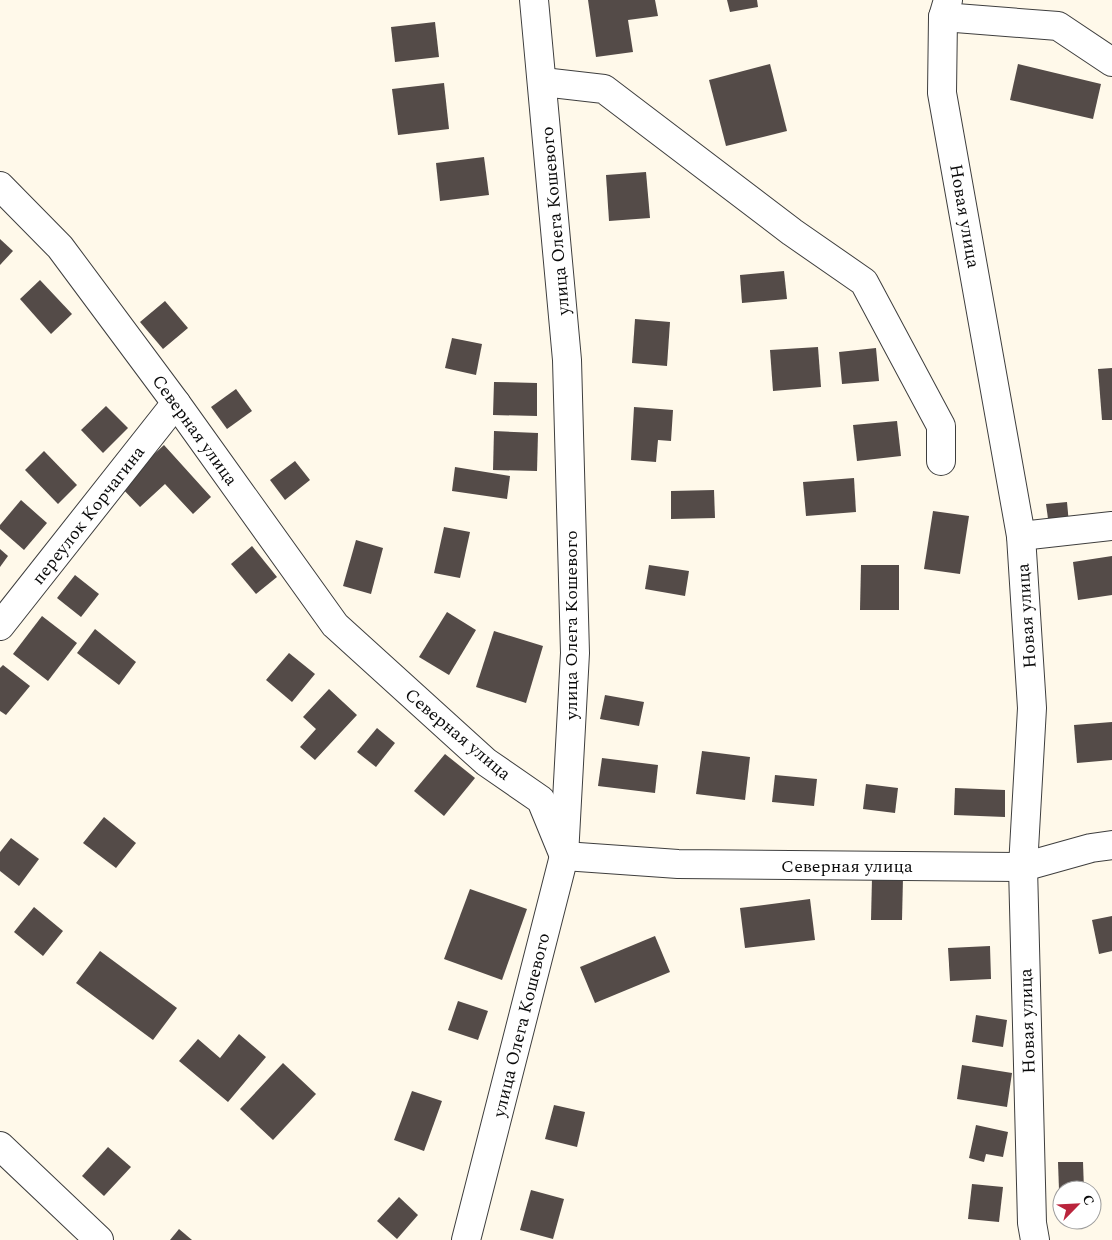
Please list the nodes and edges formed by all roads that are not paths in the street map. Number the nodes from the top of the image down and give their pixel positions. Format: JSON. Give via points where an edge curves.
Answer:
{"nodes":[{"id":1,"x":534,"y":0,"type":"edge"},
{"id":2,"x":945,"y":9,"type":"edge"},
{"id":3,"x":1112,"y":62,"type":"edge"},
{"id":4,"x":543,"y":82,"type":"junction"},
{"id":5,"x":0,"y":186,"type":"edge"},
{"id":6,"x":176,"y":403,"type":"junction"},
{"id":7,"x":941,"y":461,"type":"dead end"},
{"id":8,"x":1112,"y":526,"type":"edge"},
{"id":9,"x":1021,"y":536,"type":"junction"},
{"id":10,"x":0,"y":626,"type":"edge"},
{"id":11,"x":1112,"y":845,"type":"edge"},
{"id":12,"x":564,"y":856,"type":"junction"},
{"id":13,"x":1023,"y":867,"type":"junction"},
{"id":14,"x":0,"y":1146,"type":"edge"},
{"id":15,"x":99,"y":1240,"type":"edge"},
{"id":16,"x":466,"y":1240,"type":"edge"},
{"id":17,"x":1035,"y":1240,"type":"edge"}],
"edges":[{"from":1,"to":4,"type":"street","name":"улица Олега Кошевого"},
{"from":2,"to":3,"type":"street","via":[[1058,26]]},
{"from":2,"to":9,"type":"street","name":"Новая улица","via":[[942,93]]},
{"from":4,"to":7,"type":"street","via":[[604,89],[792,232],[864,282],[941,426]]},
{"from":4,"to":12,"type":"street","name":"улица Олега Кошевого","via":[[567,360],[575,653]]},
{"from":5,"to":6,"type":"street","name":"Северная улица","via":[[60,247]]},
{"from":6,"to":10,"type":"street","name":"переулок Корчагина"},
{"from":6,"to":12,"type":"street","name":"Северная улица","via":[[335,625],[486,762],[540,800]]},
{"from":8,"to":9,"type":"street"},
{"from":9,"to":13,"type":"street","name":"Новая улица","via":[[1032,708]]},
{"from":11,"to":13,"type":"street","name":"Северная улица"},
{"from":12,"to":13,"type":"street","name":"Северная улица","via":[[678,864]]},
{"from":12,"to":16,"type":"street","name":"улица Олега Кошевого"},
{"from":13,"to":17,"type":"street","name":"Новая улица"},
{"from":14,"to":15,"type":"street"}]}
